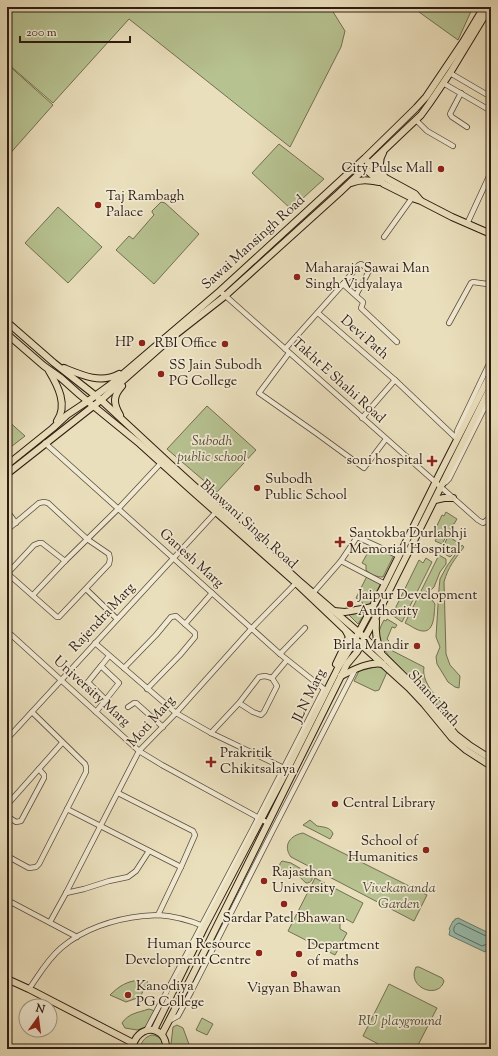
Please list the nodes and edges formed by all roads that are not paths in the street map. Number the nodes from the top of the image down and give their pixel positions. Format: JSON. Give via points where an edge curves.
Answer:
{"nodes":[{"id":1,"x":489,"y":8,"type":"edge"},
{"id":2,"x":450,"y":73,"type":"junction"},
{"id":3,"x":443,"y":83,"type":"junction"},
{"id":4,"x":461,"y":94,"type":"junction"},
{"id":5,"x":491,"y":97,"type":"edge"},
{"id":6,"x":491,"y":111,"type":"edge"},
{"id":7,"x":416,"y":120,"type":"junction"},
{"id":8,"x":468,"y":127,"type":"dead end"},
{"id":9,"x":453,"y":146,"type":"dead end"},
{"id":10,"x":386,"y":148,"type":"junction"},
{"id":11,"x":364,"y":158,"type":"junction"},
{"id":12,"x":359,"y":163,"type":"junction"},
{"id":13,"x":367,"y":167,"type":"junction"},
{"id":14,"x":491,"y":172,"type":"edge"},
{"id":15,"x":386,"y":182,"type":"junction"},
{"id":16,"x":344,"y":188,"type":"junction"},
{"id":17,"x":412,"y":198,"type":"junction"},
{"id":18,"x":421,"y":201,"type":"junction"},
{"id":19,"x":467,"y":224,"type":"junction"},
{"id":20,"x":491,"y":234,"type":"edge"},
{"id":21,"x":384,"y":237,"type":"dead end"},
{"id":22,"x":491,"y":278,"type":"edge"},
{"id":23,"x":343,"y":284,"type":"junction"},
{"id":24,"x":222,"y":293,"type":"junction"},
{"id":25,"x":356,"y":296,"type":"junction"},
{"id":26,"x":318,"y":313,"type":"junction"},
{"id":27,"x":7,"y":322,"type":"edge"},
{"id":28,"x":449,"y":323,"type":"dead end"},
{"id":29,"x":7,"y":334,"type":"edge"},
{"id":30,"x":397,"y":342,"type":"dead end"},
{"id":31,"x":287,"y":351,"type":"junction"},
{"id":32,"x":491,"y":361,"type":"edge"},
{"id":33,"x":54,"y":363,"type":"junction"},
{"id":34,"x":47,"y":368,"type":"junction"},
{"id":35,"x":132,"y":369,"type":"junction"},
{"id":36,"x":491,"y":373,"type":"edge"},
{"id":37,"x":395,"y":380,"type":"junction"},
{"id":38,"x":491,"y":386,"type":"edge"},
{"id":39,"x":491,"y":394,"type":"edge"},
{"id":40,"x":95,"y":395,"type":"junction"},
{"id":41,"x":101,"y":400,"type":"junction"},
{"id":42,"x":88,"y":401,"type":"junction"},
{"id":43,"x":94,"y":406,"type":"junction"},
{"id":44,"x":482,"y":407,"type":"junction"},
{"id":45,"x":491,"y":411,"type":"edge"},
{"id":46,"x":362,"y":418,"type":"junction"},
{"id":47,"x":122,"y":420,"type":"junction"},
{"id":48,"x":53,"y":428,"type":"junction"},
{"id":49,"x":386,"y":439,"type":"junction"},
{"id":50,"x":458,"y":439,"type":"junction"},
{"id":51,"x":45,"y":443,"type":"junction"},
{"id":52,"x":161,"y":463,"type":"junction"},
{"id":53,"x":7,"y":465,"type":"edge"},
{"id":54,"x":7,"y":474,"type":"edge"},
{"id":55,"x":435,"y":483,"type":"junction"},
{"id":56,"x":442,"y":486,"type":"junction"},
{"id":57,"x":453,"y":498,"type":"junction"},
{"id":58,"x":435,"y":500,"type":"junction"},
{"id":59,"x":118,"y":509,"type":"junction"},
{"id":60,"x":7,"y":511,"type":"edge"},
{"id":61,"x":216,"y":512,"type":"junction"},
{"id":62,"x":491,"y":517,"type":"edge"},
{"id":63,"x":16,"y":523,"type":"junction"},
{"id":64,"x":7,"y":530,"type":"edge"},
{"id":65,"x":87,"y":539,"type":"junction"},
{"id":66,"x":399,"y":556,"type":"junction"},
{"id":67,"x":174,"y":558,"type":"junction"},
{"id":68,"x":65,"y":561,"type":"junction"},
{"id":69,"x":341,"y":562,"type":"junction"},
{"id":70,"x":7,"y":573,"type":"edge"},
{"id":71,"x":296,"y":583,"type":"junction"},
{"id":72,"x":385,"y":584,"type":"junction"},
{"id":73,"x":86,"y":588,"type":"junction"},
{"id":74,"x":212,"y":593,"type":"junction"},
{"id":75,"x":313,"y":593,"type":"junction"},
{"id":76,"x":33,"y":596,"type":"junction"},
{"id":77,"x":373,"y":607,"type":"junction"},
{"id":78,"x":334,"y":611,"type":"junction"},
{"id":79,"x":376,"y":617,"type":"junction"},
{"id":80,"x":117,"y":619,"type":"junction"},
{"id":81,"x":186,"y":624,"type":"junction"},
{"id":82,"x":252,"y":628,"type":"junction"},
{"id":83,"x":305,"y":628,"type":"dead end"},
{"id":84,"x":345,"y":629,"type":"junction"},
{"id":85,"x":7,"y":631,"type":"edge"},
{"id":86,"x":359,"y":632,"type":"junction"},
{"id":87,"x":364,"y":637,"type":"junction"},
{"id":88,"x":355,"y":639,"type":"junction"},
{"id":89,"x":95,"y":643,"type":"junction"},
{"id":90,"x":361,"y":644,"type":"junction"},
{"id":91,"x":280,"y":654,"type":"junction"},
{"id":92,"x":382,"y":654,"type":"junction"},
{"id":93,"x":109,"y":656,"type":"junction"},
{"id":94,"x":287,"y":660,"type":"junction"},
{"id":95,"x":383,"y":664,"type":"junction"},
{"id":96,"x":101,"y":666,"type":"junction"},
{"id":97,"x":124,"y":668,"type":"junction"},
{"id":98,"x":355,"y":670,"type":"junction"},
{"id":99,"x":341,"y":676,"type":"junction"},
{"id":100,"x":272,"y":678,"type":"junction"},
{"id":101,"x":61,"y":680,"type":"junction"},
{"id":102,"x":147,"y":689,"type":"junction"},
{"id":103,"x":325,"y":690,"type":"junction"},
{"id":104,"x":106,"y":700,"type":"junction"},
{"id":105,"x":239,"y":703,"type":"junction"},
{"id":106,"x":128,"y":707,"type":"dead end"},
{"id":107,"x":32,"y":712,"type":"junction"},
{"id":108,"x":96,"y":712,"type":"junction"},
{"id":109,"x":176,"y":713,"type":"junction"},
{"id":110,"x":162,"y":727,"type":"junction"},
{"id":111,"x":210,"y":733,"type":"junction"},
{"id":112,"x":7,"y":739,"type":"edge"},
{"id":113,"x":62,"y":743,"type":"junction"},
{"id":114,"x":139,"y":751,"type":"junction"},
{"id":115,"x":491,"y":759,"type":"edge"},
{"id":116,"x":491,"y":766,"type":"edge"},
{"id":117,"x":39,"y":768,"type":"junction"},
{"id":118,"x":285,"y":769,"type":"junction"},
{"id":119,"x":118,"y":793,"type":"junction"},
{"id":120,"x":7,"y":805,"type":"edge"},
{"id":121,"x":67,"y":809,"type":"junction"},
{"id":122,"x":7,"y":816,"type":"edge"},
{"id":123,"x":260,"y":819,"type":"junction"},
{"id":124,"x":268,"y":823,"type":"junction"},
{"id":125,"x":100,"y":826,"type":"junction"},
{"id":126,"x":149,"y":851,"type":"junction"},
{"id":127,"x":7,"y":856,"type":"edge"},
{"id":128,"x":181,"y":868,"type":"junction"},
{"id":129,"x":66,"y":892,"type":"junction"},
{"id":130,"x":7,"y":900,"type":"edge"},
{"id":131,"x":158,"y":915,"type":"junction"},
{"id":132,"x":50,"y":922,"type":"junction"},
{"id":133,"x":203,"y":926,"type":"junction"},
{"id":134,"x":77,"y":936,"type":"junction"},
{"id":135,"x":7,"y":979,"type":"edge"},
{"id":136,"x":29,"y":989,"type":"junction"},
{"id":137,"x":168,"y":1022,"type":"junction"},
{"id":138,"x":154,"y":1030,"type":"junction"},
{"id":139,"x":146,"y":1031,"type":"junction"},
{"id":140,"x":162,"y":1034,"type":"junction"},
{"id":141,"x":132,"y":1046,"type":"edge"},
{"id":142,"x":166,"y":1049,"type":"edge"}],
"edges":[{"from":1,"to":2,"type":"main road"},
{"from":1,"to":11,"type":"main road","name":"Sawai Mansingh Road","via":[[426,97]]},
{"from":2,"to":3,"type":"main road"},
{"from":2,"to":5,"type":"street"},
{"from":3,"to":4,"type":"street"},
{"from":3,"to":7,"type":"main road"},
{"from":4,"to":6,"type":"street"},
{"from":4,"to":8,"type":"street","via":[[450,114]]},
{"from":7,"to":9,"type":"street","via":[[427,131]]},
{"from":7,"to":10,"type":"main road"},
{"from":10,"to":13,"type":"main road"},
{"from":10,"to":15,"type":"main road","via":[[379,163]]},
{"from":11,"to":12,"type":"main road","name":"Sawai Mansingh Road"},
{"from":11,"to":13,"type":"main road"},
{"from":12,"to":13,"type":"main road"},
{"from":12,"to":24,"type":"main road","name":"Sawai Mansingh Road"},
{"from":13,"to":15,"type":"main road"},
{"from":13,"to":16,"type":"main road"},
{"from":14,"to":19,"type":"street"},
{"from":15,"to":16,"type":"main road","via":[[359,180]]},
{"from":15,"to":17,"type":"main road"},
{"from":15,"to":18,"type":"main road","via":[[415,194]]},
{"from":16,"to":24,"type":"main road"},
{"from":17,"to":18,"type":"main road"},
{"from":17,"to":21,"type":"street"},
{"from":18,"to":19,"type":"main road"},
{"from":19,"to":20,"type":"main road"},
{"from":22,"to":28,"type":"street","via":[[486,284],[471,283]]},
{"from":23,"to":25,"type":"street","name":"Devi Path"},
{"from":23,"to":25,"type":"street","name":"Devi Path","via":[[360,264],[368,269],[369,272]]},
{"from":23,"to":26,"type":"street","name":"Devi Path"},
{"from":24,"to":31,"type":"street","name":"Takht E Shahi Road"},
{"from":24,"to":35,"type":"main road","name":"Sawai Mansingh Road"},
{"from":25,"to":30,"type":"street","name":"Devi Path","via":[[363,302],[361,308]]},
{"from":26,"to":31,"type":"street","name":"Devi Path"},
{"from":26,"to":37,"type":"street","name":"Devi Path"},
{"from":27,"to":33,"type":"main road"},
{"from":29,"to":34,"type":"main road","name":"Bhawani Singh Road"},
{"from":31,"to":46,"type":"street","name":"Takht E Shahi Road"},
{"from":31,"to":49,"type":"street","name":"Devi Path","via":[[259,393],[364,468]]},
{"from":32,"to":50,"type":"street","via":[[457,431]]},
{"from":33,"to":35,"type":"main road","via":[[80,375],[94,378],[114,376]]},
{"from":33,"to":40,"type":"main road","name":"Bhawani Singh Road"},
{"from":34,"to":42,"type":"main road","name":"Bhawani Singh Road"},
{"from":34,"to":48,"type":"main road","via":[[62,398],[61,415]]},
{"from":35,"to":40,"type":"main road","name":"Sawai Mansingh Road"},
{"from":35,"to":41,"type":"main road"},
{"from":35,"to":47,"type":"main road","via":[[116,394],[116,407]]},
{"from":36,"to":50,"type":"main road","name":"JLN Marg"},
{"from":37,"to":46,"type":"street"},
{"from":37,"to":50,"type":"street","name":"Devi Path"},
{"from":38,"to":44,"type":"main road","name":"JLN Marg"},
{"from":39,"to":44,"type":"street"},
{"from":40,"to":41,"type":"main road","name":"Bhawani Singh Road"},
{"from":40,"to":42,"type":"main road","name":"Sawai Mansingh Road"},
{"from":41,"to":43,"type":"main road"},
{"from":41,"to":47,"type":"main road","name":"Bhawani Singh Road"},
{"from":42,"to":43,"type":"main road","name":"Bhawani Singh Road"},
{"from":42,"to":48,"type":"main road","name":"Sawai Mansingh Road"},
{"from":43,"to":51,"type":"main road"},
{"from":43,"to":52,"type":"main road","name":"Bhawani Singh Road"},
{"from":44,"to":45,"type":"street"},
{"from":44,"to":56,"type":"main road","name":"JLN Marg"},
{"from":46,"to":49,"type":"street","name":"Takht E Shahi Road"},
{"from":47,"to":75,"type":"main road","name":"Bhawani Singh Road"},
{"from":48,"to":53,"type":"main road","name":"Sawai Mansingh Road"},
{"from":49,"to":55,"type":"street","name":"Takht E Shahi Road"},
{"from":50,"to":55,"type":"main road","name":"JLN Marg"},
{"from":51,"to":54,"type":"main road"},
{"from":51,"to":59,"type":"street","name":"Ganesh Marg"},
{"from":52,"to":59,"type":"street"},
{"from":52,"to":61,"type":"main road","name":"Bhawani Singh Road"},
{"from":55,"to":56,"type":"street","name":"Takht E Shahi Road"},
{"from":55,"to":66,"type":"main road","name":"JLN Marg"},
{"from":56,"to":57,"type":"street","name":"Takht E Shahi Road"},
{"from":56,"to":58,"type":"main road","name":"JLN Marg"},
{"from":57,"to":58,"type":"main road"},
{"from":57,"to":62,"type":"street","name":"Takht E Shahi Road","via":[[482,523]]},
{"from":58,"to":79,"type":"main road","name":"JLN Marg"},
{"from":59,"to":65,"type":"street"},
{"from":59,"to":67,"type":"street","name":"Ganesh Marg"},
{"from":60,"to":63,"type":"street"},
{"from":61,"to":67,"type":"street","name":"Rajendra Marg"},
{"from":61,"to":71,"type":"main road","name":"Bhawani Singh Road"},
{"from":63,"to":64,"type":"street"},
{"from":63,"to":65,"type":"street","via":[[39,503],[44,502]]},
{"from":65,"to":68,"type":"street"},
{"from":65,"to":73,"type":"street","via":[[109,554],[110,559],[109,564]]},
{"from":66,"to":69,"type":"street","via":[[357,537]]},
{"from":66,"to":72,"type":"main road","name":"JLN Marg"},
{"from":67,"to":74,"type":"street","name":"Ganesh Marg"},
{"from":67,"to":80,"type":"street","name":"Rajendra Marg"},
{"from":68,"to":70,"type":"street","via":[[39,543]]},
{"from":68,"to":76,"type":"street"},
{"from":69,"to":72,"type":"street"},
{"from":69,"to":75,"type":"street"},
{"from":70,"to":76,"type":"street"},
{"from":71,"to":82,"type":"street","name":"Moti Marg"},
{"from":71,"to":84,"type":"main road","name":"Bhawani Singh Road"},
{"from":72,"to":77,"type":"main road","name":"JLN Marg"},
{"from":73,"to":76,"type":"street","via":[[59,617]]},
{"from":73,"to":80,"type":"street"},
{"from":74,"to":81,"type":"street"},
{"from":74,"to":82,"type":"street","name":"Ganesh Marg"},
{"from":75,"to":78,"type":"main road","name":"Bhawani Singh Road"},
{"from":77,"to":78,"type":"main road","via":[[345,612]]},
{"from":77,"to":86,"type":"main road","name":"JLN Marg"},
{"from":78,"to":86,"type":"main road","name":"Bhawani Singh Road"},
{"from":79,"to":87,"type":"main road","name":"JLN Marg"},
{"from":79,"to":92,"type":"main road","via":[[376,640]]},
{"from":80,"to":89,"type":"street","name":"Rajendra Marg"},
{"from":81,"to":97,"type":"street","via":[[176,616],[171,617]]},
{"from":81,"to":102,"type":"street","via":[[195,633],[195,637]]},
{"from":82,"to":91,"type":"street","name":"Ganesh Marg"},
{"from":82,"to":109,"type":"street","name":"Moti Marg"},
{"from":83,"to":91,"type":"street"},
{"from":84,"to":88,"type":"main road","name":"Bhawani Singh Road"},
{"from":84,"to":103,"type":"main road","via":[[349,637]]},
{"from":85,"to":101,"type":"street","name":"University Marg"},
{"from":86,"to":87,"type":"main road","name":"Bhawani Singh Road"},
{"from":86,"to":88,"type":"main road","name":"JLN Marg"},
{"from":87,"to":90,"type":"main road","name":"JLN Marg"},
{"from":87,"to":92,"type":"main road","name":"Bhawani Singh Road"},
{"from":88,"to":90,"type":"main road","name":"Bhawani Singh Road"},
{"from":88,"to":103,"type":"main road","name":"JLN Marg"},
{"from":89,"to":93,"type":"street"},
{"from":89,"to":101,"type":"street","name":"Rajendra Marg"},
{"from":90,"to":95,"type":"main road","name":"Shanti Path"},
{"from":90,"to":99,"type":"main road","name":"JLN Marg"},
{"from":91,"to":94,"type":"street","name":"Ganesh Marg"},
{"from":92,"to":115,"type":"main road","name":"Bhawani Singh Road","via":[[418,690],[456,735]]},
{"from":93,"to":96,"type":"street"},
{"from":93,"to":97,"type":"street"},
{"from":94,"to":100,"type":"street"},
{"from":94,"to":103,"type":"street","name":"Ganesh Marg"},
{"from":95,"to":98,"type":"main road","via":[[378,662]]},
{"from":95,"to":116,"type":"main road","name":"Shanti Path","via":[[409,688],[452,738]]},
{"from":96,"to":104,"type":"street","via":[[88,682]]},
{"from":96,"to":104,"type":"street","via":[[119,683]]},
{"from":97,"to":102,"type":"street"},
{"from":98,"to":99,"type":"main road"},
{"from":98,"to":137,"type":"street","via":[[191,992],[178,1016]]},
{"from":99,"to":124,"type":"main road","name":"JLN Marg"},
{"from":100,"to":105,"type":"street","via":[[260,677]]},
{"from":100,"to":105,"type":"street","via":[[277,686],[264,712],[260,715]]},
{"from":101,"to":107,"type":"street","name":"Rajendra Marg"},
{"from":101,"to":108,"type":"street","name":"University Marg"},
{"from":102,"to":109,"type":"street"},
{"from":103,"to":118,"type":"main road","name":"JLN Marg"},
{"from":104,"to":108,"type":"street"},
{"from":105,"to":111,"type":"street"},
{"from":106,"to":110,"type":"street","via":[[136,703]]},
{"from":107,"to":112,"type":"street","name":"Rajendra Marg"},
{"from":107,"to":113,"type":"street"},
{"from":108,"to":114,"type":"street","name":"University Marg"},
{"from":109,"to":110,"type":"street","name":"Moti Marg"},
{"from":109,"to":111,"type":"street"},
{"from":110,"to":114,"type":"street","name":"Moti Marg"},
{"from":111,"to":118,"type":"street"},
{"from":113,"to":117,"type":"street"},
{"from":113,"to":121,"type":"street","via":[[86,767],[86,772]]},
{"from":114,"to":119,"type":"street","name":"Moti Marg"},
{"from":114,"to":123,"type":"street","name":"University Marg"},
{"from":117,"to":120,"type":"street"},
{"from":117,"to":122,"type":"street","via":[[44,778],[21,821],[16,822]]},
{"from":118,"to":123,"type":"main road","name":"JLN Marg"},
{"from":119,"to":125,"type":"street","name":"Moti Marg"},
{"from":119,"to":128,"type":"street","via":[[193,831],[194,840]]},
{"from":121,"to":125,"type":"street"},
{"from":121,"to":127,"type":"street","via":[[40,864],[29,868]]},
{"from":123,"to":124,"type":"street","name":"University Marg"},
{"from":123,"to":133,"type":"main road","name":"JLN Marg"},
{"from":124,"to":137,"type":"main road","name":"JLN Marg"},
{"from":125,"to":126,"type":"street"},
{"from":125,"to":129,"type":"street","name":"Moti Marg"},
{"from":126,"to":128,"type":"street"},
{"from":126,"to":129,"type":"street","via":[[136,871],[128,877]]},
{"from":128,"to":131,"type":"street"},
{"from":129,"to":132,"type":"street","name":"Moti Marg"},
{"from":130,"to":132,"type":"street"},
{"from":131,"to":133,"type":"street"},
{"from":131,"to":134,"type":"street","via":[[115,921]]},
{"from":132,"to":134,"type":"street"},
{"from":133,"to":138,"type":"main road","name":"JLN Marg"},
{"from":133,"to":139,"type":"street"},
{"from":134,"to":136,"type":"street","via":[[46,963]]},
{"from":135,"to":136,"type":"main road"},
{"from":136,"to":141,"type":"main road"},
{"from":137,"to":140,"type":"main road","name":"JLN Marg"},
{"from":138,"to":139,"type":"main road"},
{"from":138,"to":140,"type":"main road"},
{"from":139,"to":141,"type":"main road","via":[[137,1037]]},
{"from":140,"to":142,"type":"main road"}]}
